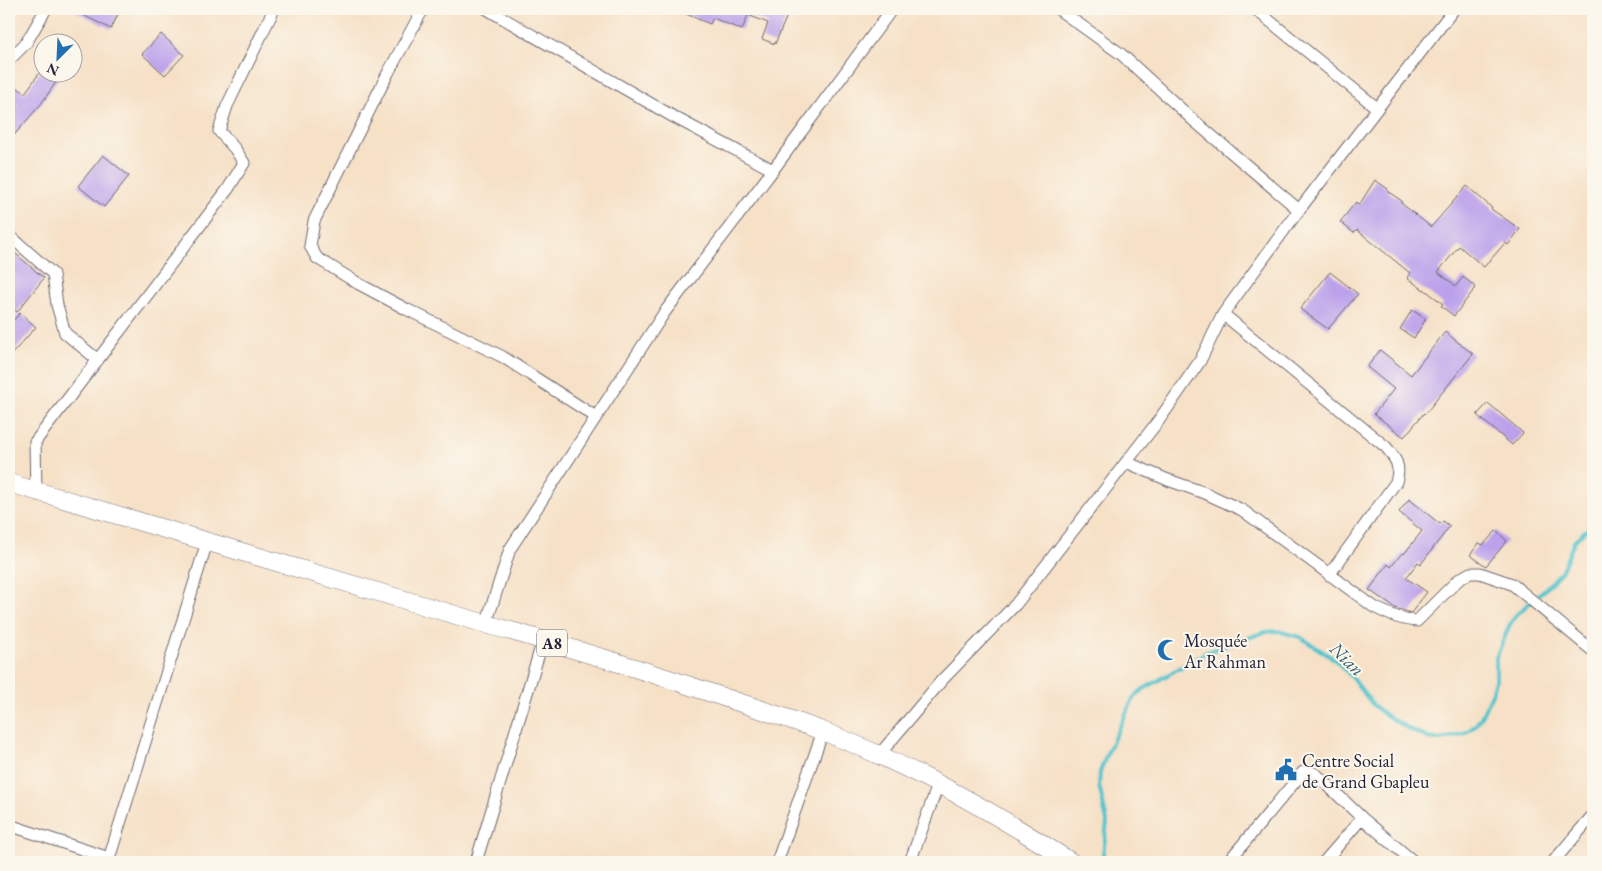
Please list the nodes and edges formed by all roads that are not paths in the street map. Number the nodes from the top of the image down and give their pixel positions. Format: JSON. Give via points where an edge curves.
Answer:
{"nodes":[{"id":1,"x":46,"y":9,"type":"edge"},
{"id":2,"x":274,"y":9,"type":"edge"},
{"id":3,"x":423,"y":9,"type":"edge"},
{"id":4,"x":487,"y":9,"type":"edge"},
{"id":5,"x":892,"y":9,"type":"edge"},
{"id":6,"x":1058,"y":9,"type":"edge"},
{"id":7,"x":1255,"y":9,"type":"edge"},
{"id":8,"x":1454,"y":9,"type":"edge"},
{"id":9,"x":9,"y":60,"type":"edge"},
{"id":10,"x":1377,"y":108,"type":"junction"},
{"id":11,"x":773,"y":170,"type":"junction"},
{"id":12,"x":1299,"y":210,"type":"junction"},
{"id":13,"x":9,"y":235,"type":"edge"},
{"id":14,"x":1223,"y":314,"type":"junction"},
{"id":15,"x":98,"y":360,"type":"junction"},
{"id":16,"x":596,"y":417,"type":"junction"},
{"id":17,"x":1126,"y":462,"type":"junction"},
{"id":18,"x":9,"y":483,"type":"edge"},
{"id":19,"x":36,"y":491,"type":"junction"},
{"id":20,"x":207,"y":542,"type":"junction"},
{"id":21,"x":1329,"y":575,"type":"junction"},
{"id":22,"x":486,"y":624,"type":"junction"},
{"id":23,"x":543,"y":640,"type":"junction"},
{"id":24,"x":1593,"y":651,"type":"edge"},
{"id":25,"x":823,"y":731,"type":"junction"},
{"id":26,"x":879,"y":755,"type":"junction"},
{"id":27,"x":938,"y":785,"type":"junction"},
{"id":28,"x":1593,"y":815,"type":"edge"},
{"id":29,"x":1362,"y":818,"type":"junction"},
{"id":30,"x":9,"y":825,"type":"edge"},
{"id":31,"x":108,"y":860,"type":"edge"},
{"id":32,"x":476,"y":862,"type":"edge"},
{"id":33,"x":777,"y":862,"type":"edge"},
{"id":34,"x":910,"y":862,"type":"edge"},
{"id":35,"x":1072,"y":862,"type":"edge"},
{"id":36,"x":1228,"y":862,"type":"edge"},
{"id":37,"x":1324,"y":862,"type":"edge"},
{"id":38,"x":1414,"y":862,"type":"edge"},
{"id":39,"x":1554,"y":862,"type":"edge"}],
"edges":[{"from":1,"to":9,"type":"street","via":[[26,43]]},
{"from":2,"to":15,"type":"street","via":[[227,106],[219,132],[244,163],[228,189]]},
{"from":3,"to":16,"type":"street","via":[[314,221],[310,246],[317,258],[359,284],[504,357]]},
{"from":4,"to":11,"type":"street"},
{"from":5,"to":11,"type":"street"},
{"from":6,"to":12,"type":"street","via":[[1121,54]]},
{"from":7,"to":10,"type":"street"},
{"from":8,"to":10,"type":"street"},
{"from":10,"to":12,"type":"street"},
{"from":11,"to":16,"type":"street","via":[[664,313]]},
{"from":12,"to":14,"type":"street"},
{"from":13,"to":15,"type":"street","via":[[53,274],[65,333]]},
{"from":14,"to":17,"type":"street","via":[[1200,361]]},
{"from":14,"to":21,"type":"street","via":[[1386,447],[1397,460],[1399,472],[1396,482]]},
{"from":15,"to":19,"type":"street","via":[[35,442]]},
{"from":16,"to":22,"type":"street","via":[[510,548]]},
{"from":17,"to":21,"type":"street","via":[[1242,510]]},
{"from":17,"to":26,"type":"street","via":[[1016,604],[942,680]]},
{"from":18,"to":19,"type":"main road","number":"A8"},
{"from":19,"to":20,"type":"main road","number":"A8"},
{"from":20,"to":22,"type":"main road","number":"A8"},
{"from":20,"to":31,"type":"street"},
{"from":21,"to":24,"type":"street","via":[[1374,607],[1404,620],[1417,621],[1458,580],[1470,573],[1491,576],[1512,584]]},
{"from":22,"to":23,"type":"main road","number":"A8"},
{"from":23,"to":25,"type":"main road","number":"A8"},
{"from":23,"to":32,"type":"street"},
{"from":25,"to":26,"type":"main road","number":"A8"},
{"from":25,"to":33,"type":"street"},
{"from":26,"to":27,"type":"main road","number":"A8"},
{"from":27,"to":34,"type":"street"},
{"from":27,"to":35,"type":"main road","number":"A8"},
{"from":28,"to":39,"type":"street"},
{"from":29,"to":36,"type":"street","via":[[1317,775],[1302,772]]},
{"from":29,"to":37,"type":"street"},
{"from":29,"to":38,"type":"street"},
{"from":30,"to":31,"type":"street"}]}
